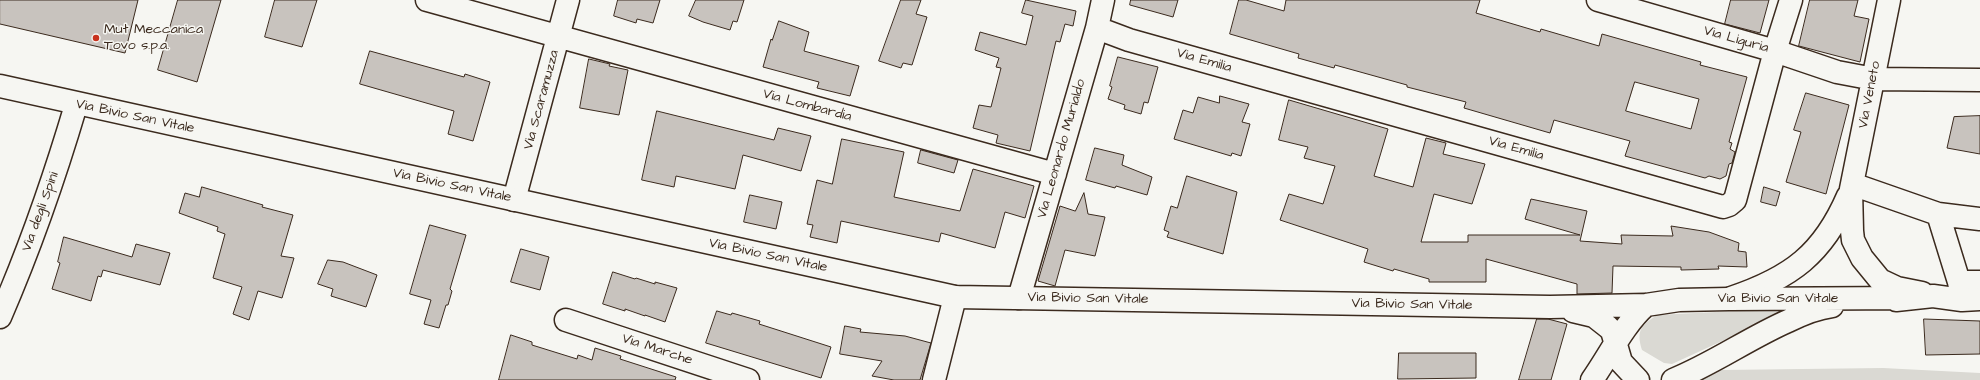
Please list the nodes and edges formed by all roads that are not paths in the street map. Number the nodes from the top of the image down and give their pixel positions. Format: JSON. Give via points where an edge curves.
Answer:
{"nodes":[{"id":1,"x":427,"y":0,"type":"edge"},
{"id":2,"x":568,"y":0,"type":"edge"},
{"id":3,"x":1103,"y":0,"type":"edge"},
{"id":4,"x":1598,"y":0,"type":"edge"},
{"id":5,"x":1791,"y":0,"type":"edge"},
{"id":6,"x":1889,"y":0,"type":"edge"},
{"id":7,"x":1097,"y":28,"type":"junction"},
{"id":8,"x":559,"y":38,"type":"junction"},
{"id":9,"x":1775,"y":51,"type":"junction"},
{"id":10,"x":1874,"y":79,"type":"junction"},
{"id":11,"x":1980,"y":80,"type":"edge"},
{"id":12,"x":0,"y":86,"type":"edge"},
{"id":13,"x":76,"y":104,"type":"junction"},
{"id":14,"x":1055,"y":174,"type":"junction"},
{"id":15,"x":1852,"y":187,"type":"junction"},
{"id":16,"x":514,"y":200,"type":"junction"},
{"id":17,"x":1938,"y":214,"type":"junction"},
{"id":18,"x":1980,"y":219,"type":"edge"},
{"id":19,"x":1970,"y":291,"type":"edge"},
{"id":20,"x":1933,"y":296,"type":"junction"},
{"id":21,"x":955,"y":297,"type":"junction"},
{"id":22,"x":1019,"y":298,"type":"junction"},
{"id":23,"x":1911,"y":298,"type":"junction"},
{"id":24,"x":1729,"y":299,"type":"junction"},
{"id":25,"x":1646,"y":305,"type":"junction"},
{"id":26,"x":1550,"y":307,"type":"junction"},
{"id":27,"x":0,"y":317,"type":"edge"},
{"id":28,"x":566,"y":320,"type":"dead end"},
{"id":29,"x":1615,"y":346,"type":"junction"},
{"id":30,"x":748,"y":380,"type":"edge"},
{"id":31,"x":934,"y":380,"type":"edge"},
{"id":32,"x":1592,"y":380,"type":"edge"},
{"id":33,"x":1638,"y":380,"type":"edge"},
{"id":34,"x":1674,"y":380,"type":"edge"}],
"edges":[{"from":1,"to":8,"type":"street","name":"Via Lombardia"},
{"from":2,"to":8,"type":"street","name":"Via Scaramuzza"},
{"from":3,"to":7,"type":"street","name":"Via Leonardo Murialdo"},
{"from":4,"to":9,"type":"street","name":"Via Liguria"},
{"from":5,"to":9,"type":"street","name":"Via Emilia"},
{"from":6,"to":10,"type":"street","name":"Via Veneto"},
{"from":7,"to":9,"type":"street","name":"Via Emilia","via":[[1129,40],[1723,207],[1736,200]]},
{"from":7,"to":14,"type":"street","name":"Via Leonardo Murialdo"},
{"from":8,"to":14,"type":"street","name":"Via Lombardia"},
{"from":8,"to":16,"type":"street","name":"Via Scaramuzza"},
{"from":9,"to":10,"type":"street","name":"Via Liguria","via":[[1837,72]]},
{"from":10,"to":11,"type":"street","name":"Via Liguria"},
{"from":10,"to":15,"type":"street","name":"Via Veneto"},
{"from":12,"to":13,"type":"street","name":"Via Bivio San Vitale"},
{"from":13,"to":16,"type":"street","name":"Via Bivio San Vitale"},
{"from":13,"to":27,"type":"street","name":"Via degli Spini","via":[[58,164],[14,286]]},
{"from":14,"to":22,"type":"street","name":"Via Leonardo Murialdo"},
{"from":15,"to":17,"type":"street"},
{"from":15,"to":20,"type":"street","name":"Via Veneto","via":[[1853,240],[1868,268],[1888,285]]},
{"from":15,"to":24,"type":"street","name":"Via Veneto","via":[[1836,223],[1815,251],[1782,276]]},
{"from":16,"to":21,"type":"street","name":"Via Bivio San Vitale"},
{"from":17,"to":18,"type":"street"},
{"from":17,"to":19,"type":"street"},
{"from":19,"to":20,"type":"street","name":"Via Bivio San Vitale"},
{"from":20,"to":23,"type":"street","name":"Via Bivio San Vitale"},
{"from":21,"to":22,"type":"street","name":"Via Bivio San Vitale"},
{"from":21,"to":31,"type":"street"},
{"from":22,"to":26,"type":"street","name":"Via Bivio San Vitale"},
{"from":23,"to":24,"type":"street","name":"Via Bivio San Vitale"},
{"from":23,"to":34,"type":"street","name":"Via Bivio San Vitale","via":[[1821,307],[1767,330]]},
{"from":24,"to":25,"type":"street","name":"Via Bivio San Vitale","via":[[1679,300]]},
{"from":25,"to":26,"type":"street","name":"Via Bivio San Vitale"},
{"from":25,"to":29,"type":"street","via":[[1628,323]]},
{"from":26,"to":29,"type":"street","name":"Via Bivio San Vitale","via":[[1594,316],[1612,331]]},
{"from":28,"to":30,"type":"street","name":"Via Marche"},
{"from":29,"to":32,"type":"street"},
{"from":29,"to":33,"type":"street","name":"Via Bivio San Vitale","via":[[1621,362]]}]}
